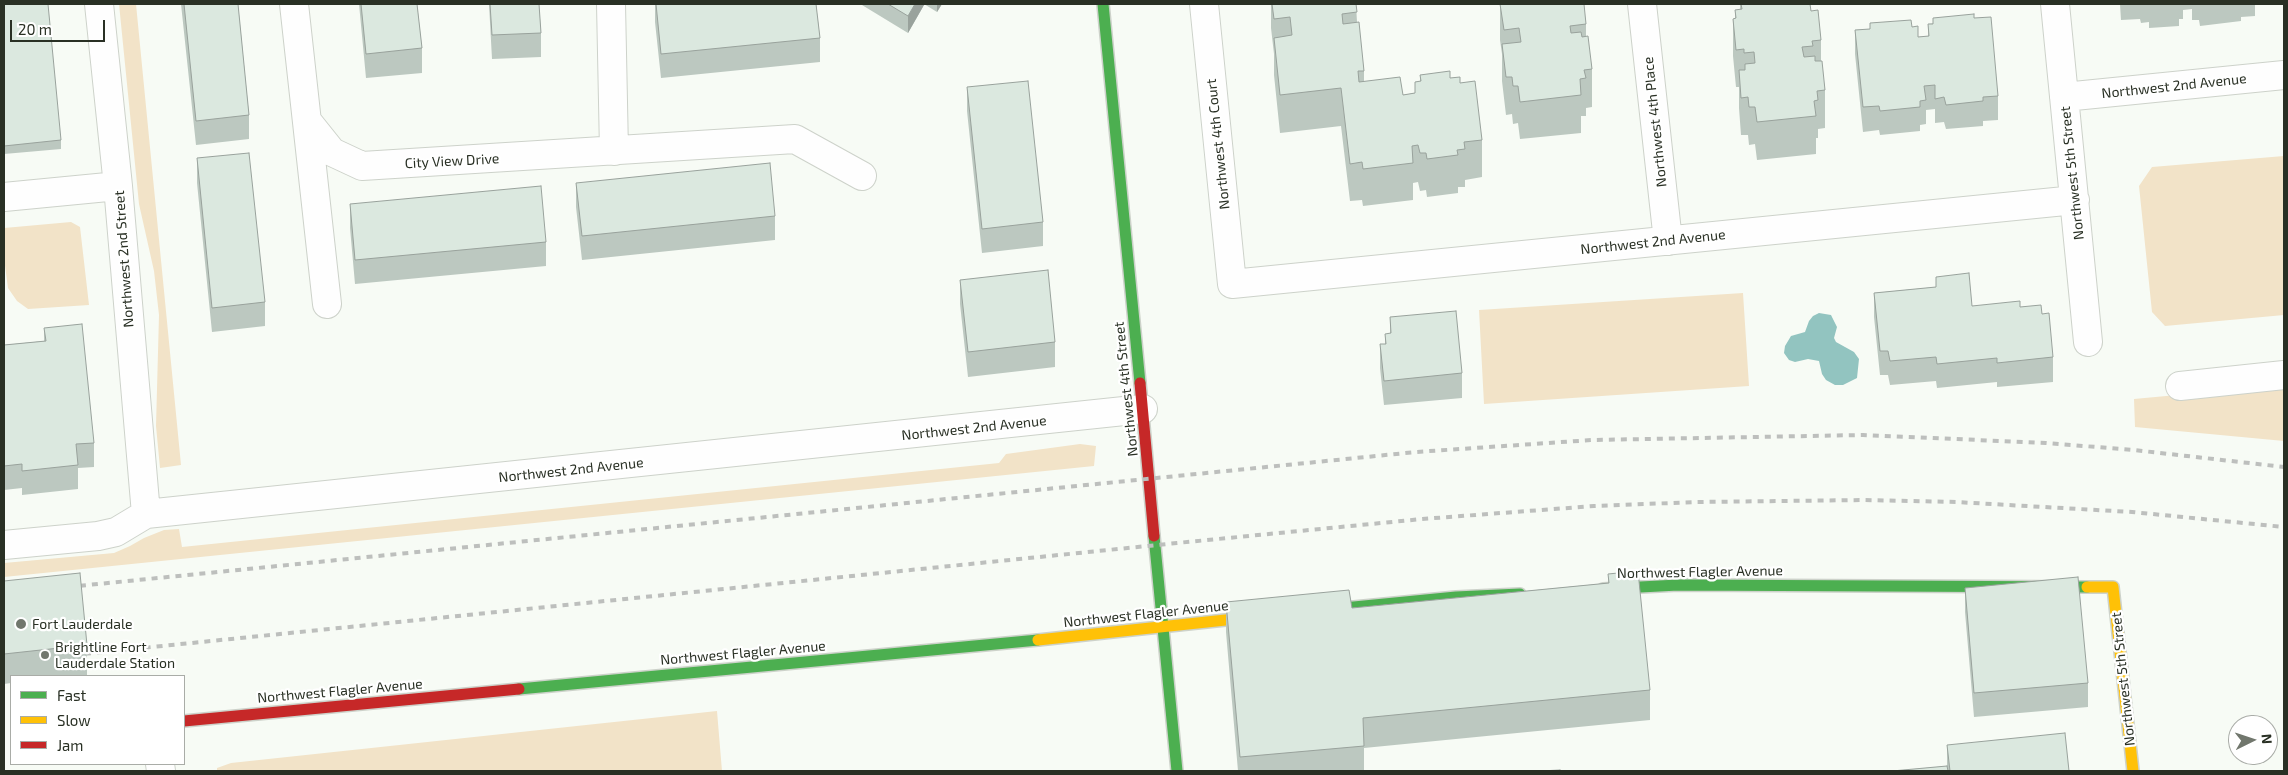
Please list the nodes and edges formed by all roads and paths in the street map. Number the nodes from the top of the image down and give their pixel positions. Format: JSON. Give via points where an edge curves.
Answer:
{"nodes":[{"id":1,"x":99,"y":4,"type":"edge"},
{"id":2,"x":294,"y":4,"type":"edge"},
{"id":3,"x":610,"y":4,"type":"edge"},
{"id":4,"x":1103,"y":4,"type":"edge"},
{"id":5,"x":1204,"y":4,"type":"edge"},
{"id":6,"x":1642,"y":4,"type":"edge"},
{"id":7,"x":2055,"y":4,"type":"edge"},
{"id":8,"x":2284,"y":75,"type":"edge"},
{"id":9,"x":2064,"y":98,"type":"junction"},
{"id":10,"x":308,"y":122,"type":"junction"},
{"id":11,"x":614,"y":152,"type":"junction"},
{"id":12,"x":862,"y":176,"type":"dead end"},
{"id":13,"x":118,"y":186,"type":"junction"},
{"id":14,"x":4,"y":197,"type":"edge"},
{"id":15,"x":2074,"y":200,"type":"junction"},
{"id":16,"x":1668,"y":240,"type":"junction"},
{"id":17,"x":1232,"y":284,"type":"joint"},
{"id":18,"x":327,"y":304,"type":"dead end"},
{"id":19,"x":2088,"y":342,"type":"dead end"},
{"id":20,"x":2284,"y":375,"type":"edge"},
{"id":21,"x":2180,"y":386,"type":"dead end"},
{"id":22,"x":1143,"y":409,"type":"junction"},
{"id":23,"x":146,"y":514,"type":"junction"},
{"id":24,"x":4,"y":545,"type":"edge"},
{"id":25,"x":2113,"y":587,"type":"joint"},
{"id":26,"x":1591,"y":590,"type":"edge"},
{"id":27,"x":1533,"y":593,"type":"edge"},
{"id":28,"x":1303,"y":612,"type":"edge"},
{"id":29,"x":1274,"y":615,"type":"edge"},
{"id":30,"x":1164,"y":626,"type":"junction"},
{"id":31,"x":185,"y":721,"type":"edge"},
{"id":32,"x":1178,"y":771,"type":"edge"},
{"id":33,"x":2132,"y":771,"type":"edge"}],
"edges":[{"from":1,"to":13,"type":"street","name":"Northwest 2nd Street"},
{"from":2,"to":10,"type":"street"},
{"from":3,"to":11,"type":"street"},
{"from":4,"to":22,"type":"street","name":"Northwest 4th Street"},
{"from":5,"to":17,"type":"street","name":"Northwest 4th Court"},
{"from":6,"to":16,"type":"street","name":"Northwest 4th Place"},
{"from":7,"to":9,"type":"street","name":"Northwest 5th Street"},
{"from":8,"to":9,"type":"street","name":"Northwest 2nd Avenue"},
{"from":9,"to":15,"type":"street","name":"Northwest 5th Street"},
{"from":10,"to":11,"type":"street","name":"City View Drive","via":[[332,152],[362,166]]},
{"from":10,"to":18,"type":"street"},
{"from":11,"to":12,"type":"street","name":"City View Drive","via":[[795,139]]},
{"from":13,"to":14,"type":"street"},
{"from":13,"to":23,"type":"street","name":"Northwest 2nd Street"},
{"from":15,"to":16,"type":"street","name":"Northwest 2nd Avenue"},
{"from":15,"to":19,"type":"street","name":"Northwest 5th Street"},
{"from":16,"to":17,"type":"street","name":"Northwest 2nd Avenue"},
{"from":20,"to":21,"type":"street"},
{"from":22,"to":23,"type":"street","name":"Northwest 2nd Avenue"},
{"from":22,"to":30,"type":"street","name":"Northwest 4th Street"},
{"from":23,"to":24,"type":"street","name":"Northwest 2nd Avenue","via":[[116,532],[98,536]]},
{"from":25,"to":26,"type":"street","name":"Northwest Flagler Avenue","via":[[1678,585]]},
{"from":25,"to":33,"type":"street","name":"Northwest 5th Street"},
{"from":27,"to":28,"type":"street"},
{"from":29,"to":30,"type":"street","name":"Northwest Flagler Avenue"},
{"from":30,"to":31,"type":"street","name":"Northwest Flagler Avenue"},
{"from":30,"to":32,"type":"street","name":"Northwest 4th Street"}]}
